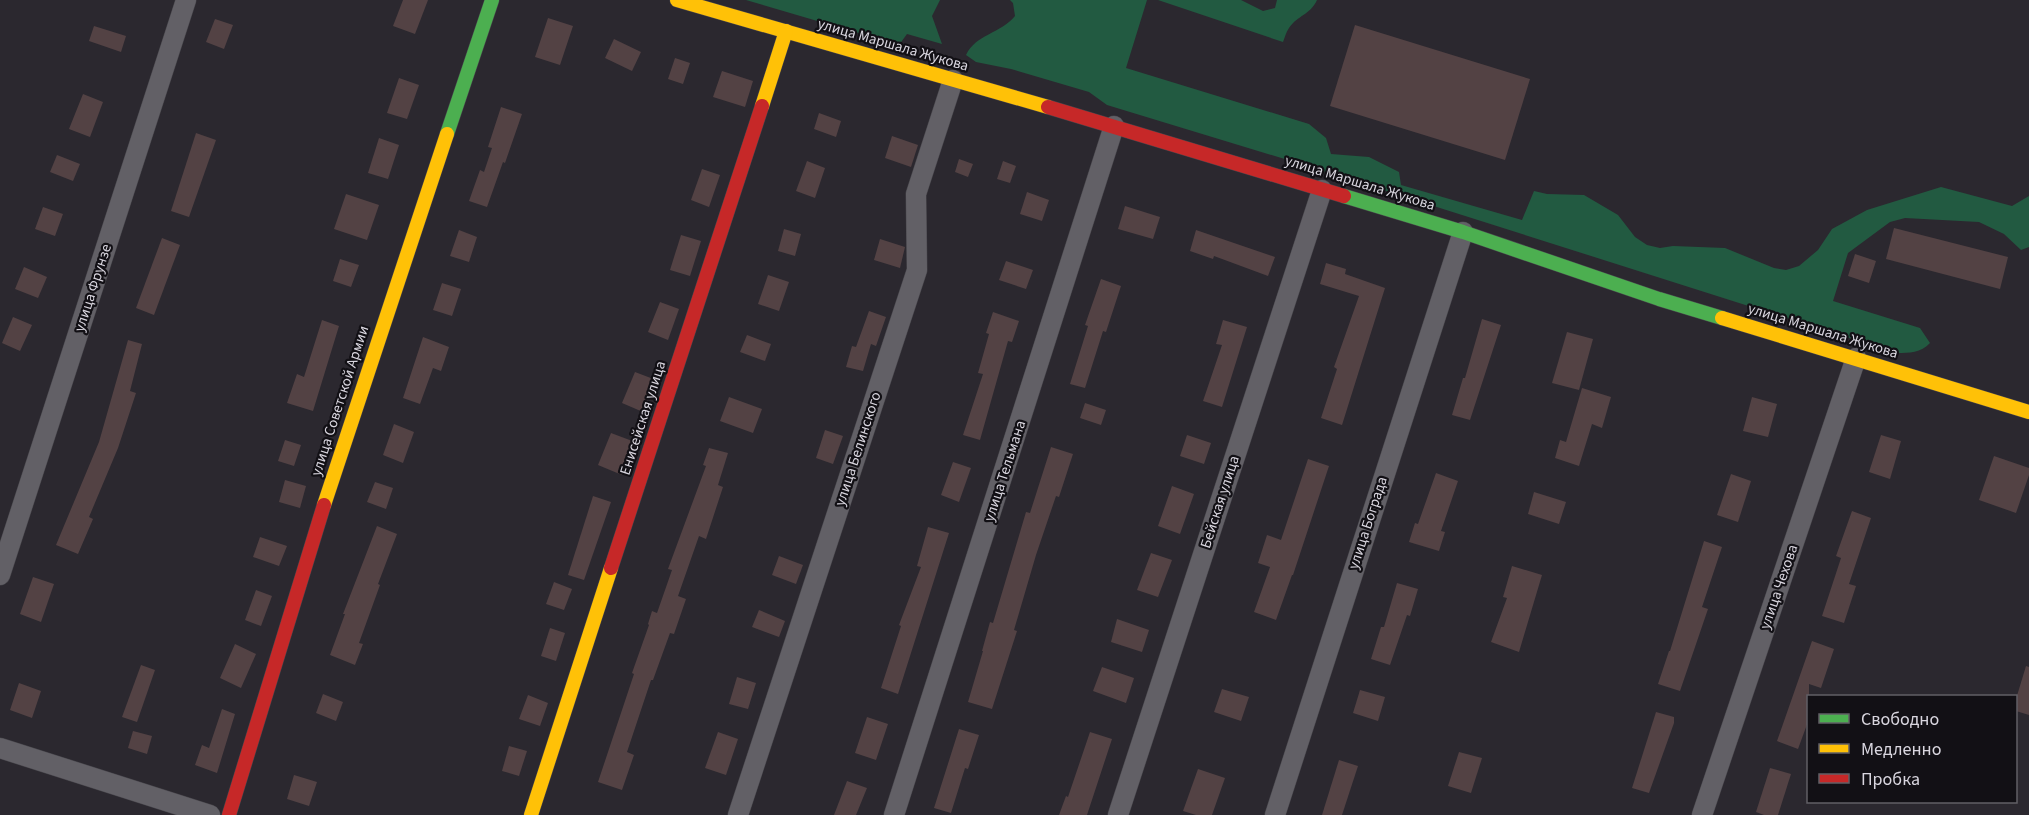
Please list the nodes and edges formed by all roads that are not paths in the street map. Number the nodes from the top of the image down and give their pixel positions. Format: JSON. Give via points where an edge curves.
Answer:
{"nodes":[{"id":1,"x":186,"y":0,"type":"edge"},
{"id":2,"x":492,"y":0,"type":"edge"},
{"id":3,"x":676,"y":0,"type":"edge"},
{"id":4,"x":786,"y":32,"type":"junction"},
{"id":5,"x":953,"y":80,"type":"junction"},
{"id":6,"x":1114,"y":126,"type":"junction"},
{"id":7,"x":1322,"y":190,"type":"junction"},
{"id":8,"x":1462,"y":232,"type":"junction"},
{"id":9,"x":1856,"y":358,"type":"junction"},
{"id":10,"x":2029,"y":412,"type":"edge"},
{"id":11,"x":0,"y":575,"type":"edge"},
{"id":12,"x":0,"y":748,"type":"edge"},
{"id":13,"x":210,"y":815,"type":"edge"},
{"id":14,"x":229,"y":815,"type":"edge"},
{"id":15,"x":531,"y":815,"type":"edge"},
{"id":16,"x":738,"y":815,"type":"edge"},
{"id":17,"x":894,"y":815,"type":"edge"},
{"id":18,"x":1118,"y":815,"type":"edge"},
{"id":19,"x":1275,"y":815,"type":"edge"},
{"id":20,"x":1702,"y":815,"type":"edge"}],
"edges":[{"from":1,"to":11,"type":"street","name":"улица Фрунзе"},
{"from":2,"to":14,"type":"street","name":"улица Советской Армии","via":[[334,472]]},
{"from":3,"to":4,"type":"street","name":"улица Маршала Жукова"},
{"from":4,"to":5,"type":"street","name":"улица Маршала Жукова"},
{"from":4,"to":15,"type":"street","name":"Енисейская улица"},
{"from":5,"to":6,"type":"street","name":"улица Маршала Жукова"},
{"from":5,"to":16,"type":"street","name":"улица Белинского","via":[[916,194],[917,270]]},
{"from":6,"to":7,"type":"street","name":"улица Маршала Жукова"},
{"from":6,"to":17,"type":"street","name":"улица Тельмана"},
{"from":7,"to":8,"type":"street","name":"улица Маршала Жукова"},
{"from":7,"to":18,"type":"street","name":"Бейская улица"},
{"from":8,"to":9,"type":"street","name":"улица Маршала Жукова","via":[[1659,299]]},
{"from":8,"to":19,"type":"street","name":"улица Бограда"},
{"from":9,"to":10,"type":"street","name":"улица Маршала Жукова"},
{"from":9,"to":20,"type":"street","name":"улица Чехова"},
{"from":12,"to":13,"type":"street"}]}
